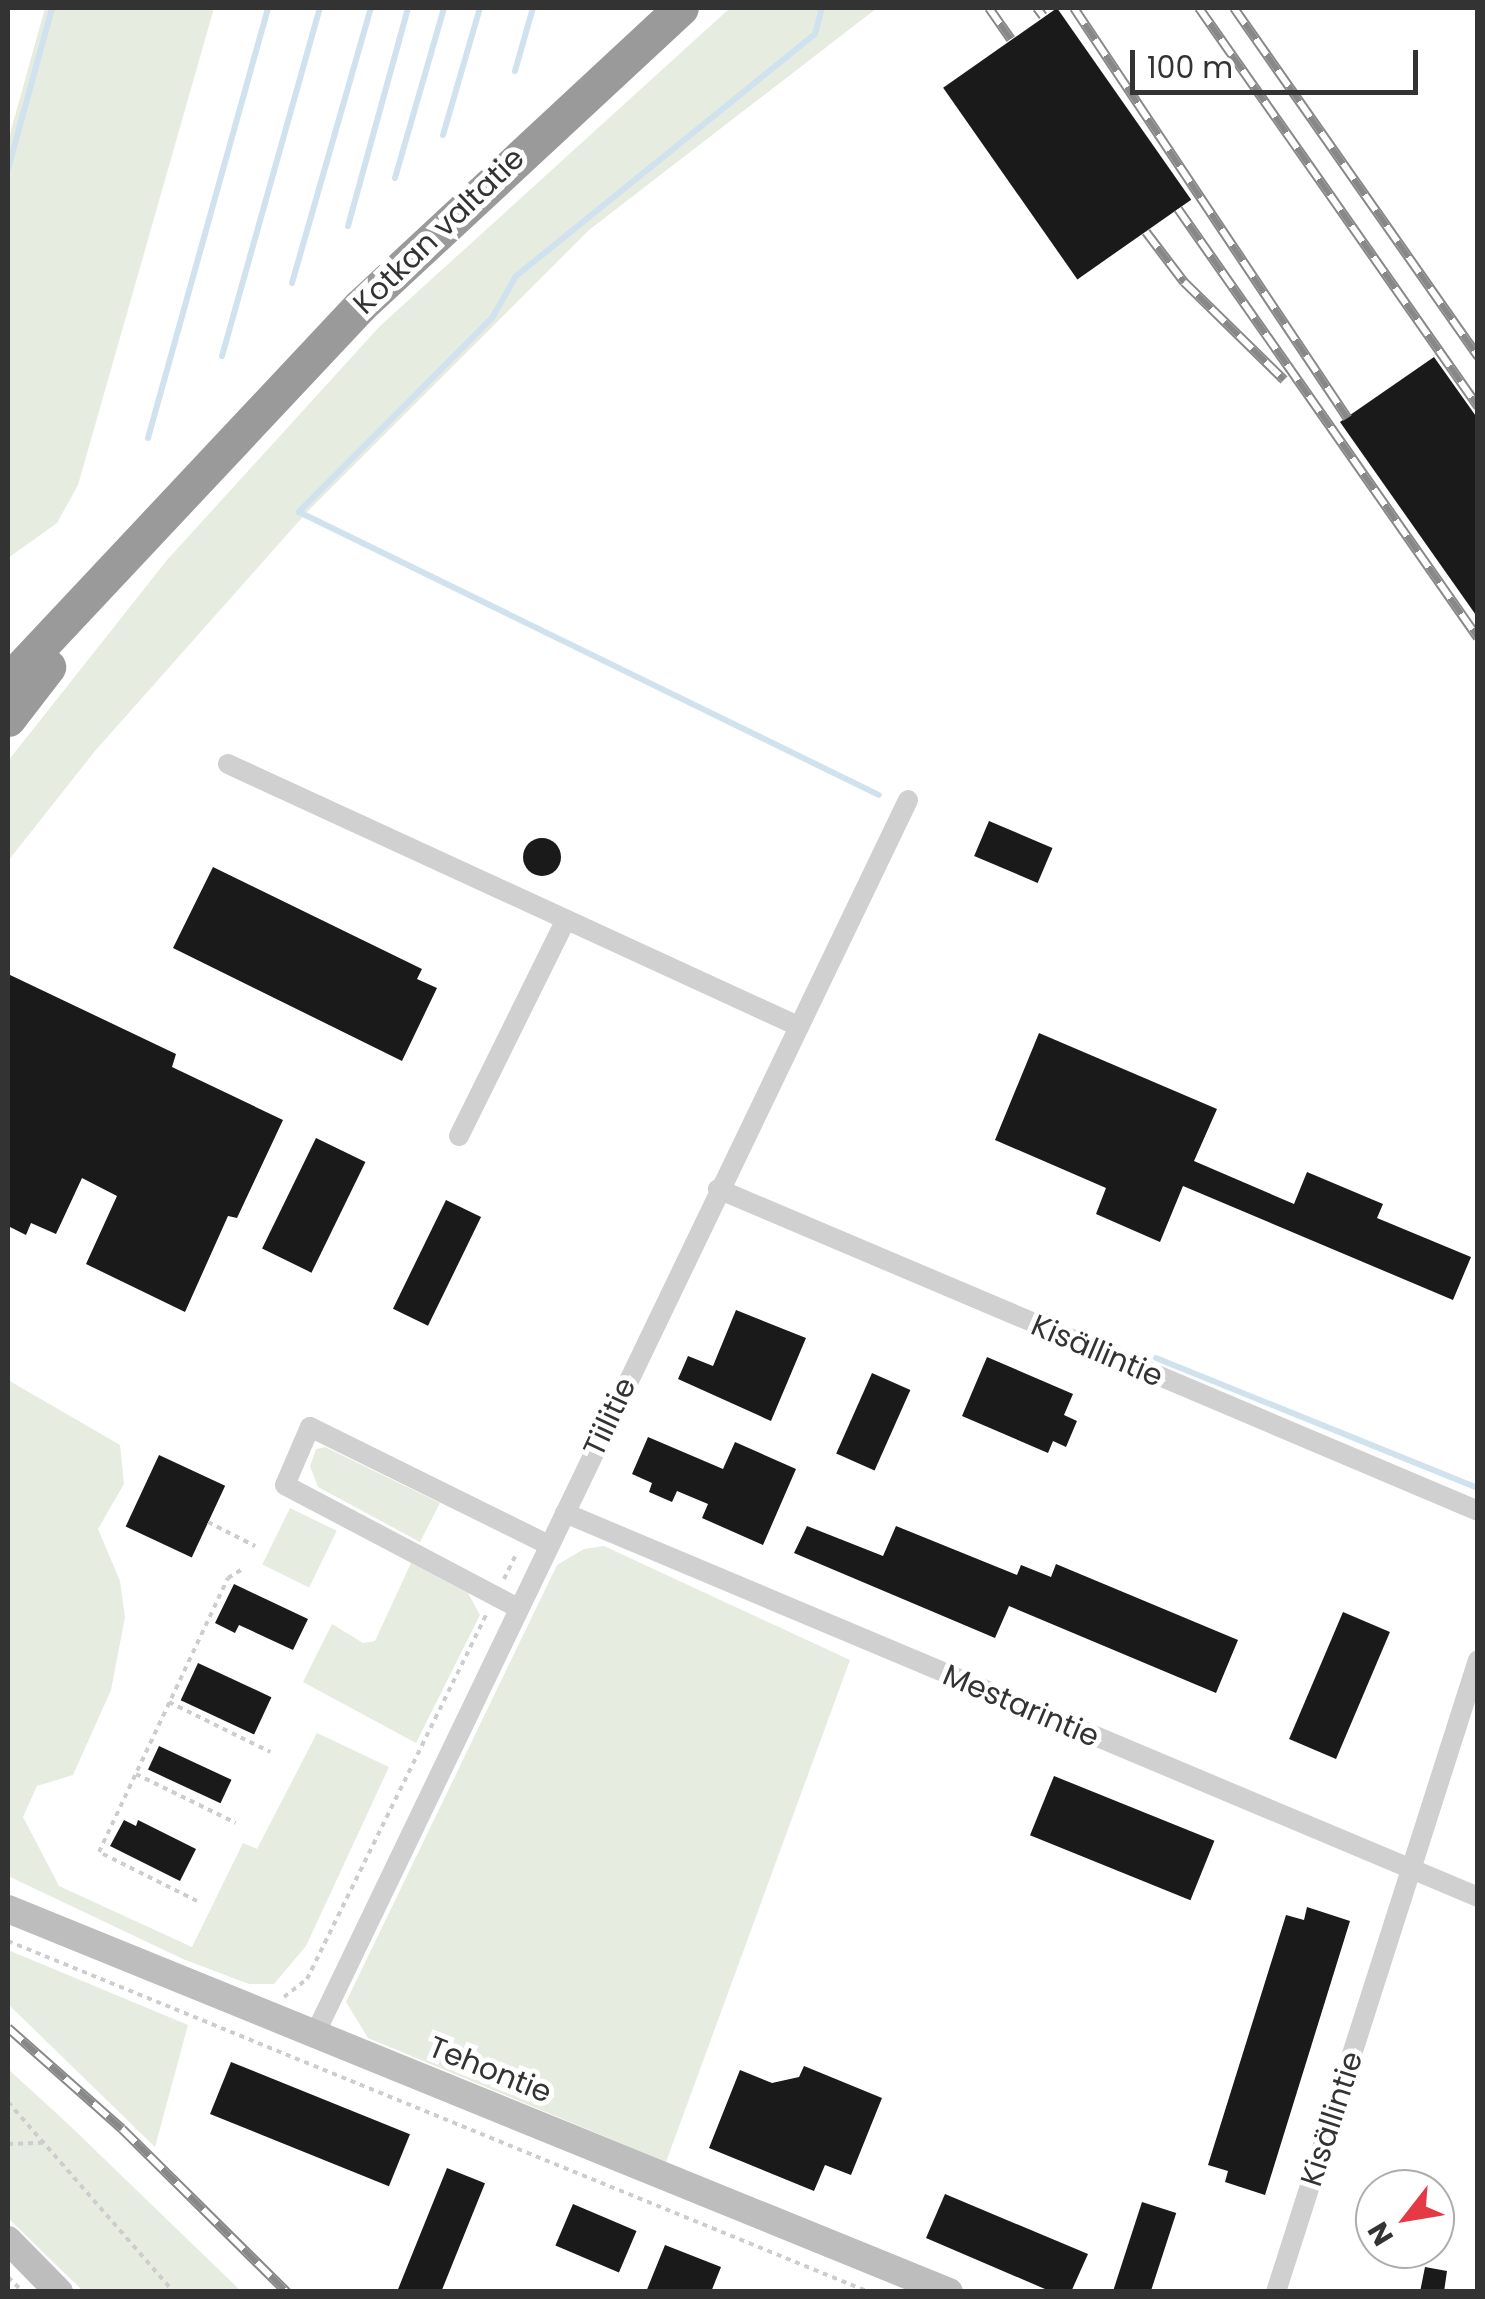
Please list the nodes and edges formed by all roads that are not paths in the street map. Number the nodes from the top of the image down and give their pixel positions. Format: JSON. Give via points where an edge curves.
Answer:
{"nodes":[{"id":1,"x":681,"y":8,"type":"edge"},
{"id":2,"x":208,"y":467,"type":"junction"},
{"id":3,"x":8,"y":681,"type":"edge"},
{"id":4,"x":8,"y":719,"type":"edge"},
{"id":5,"x":228,"y":764,"type":"dead end"},
{"id":6,"x":908,"y":800,"type":"dead end"},
{"id":7,"x":564,"y":924,"type":"junction"},
{"id":8,"x":798,"y":1026,"type":"junction"},
{"id":9,"x":459,"y":1136,"type":"dead end"},
{"id":10,"x":718,"y":1189,"type":"junction"},
{"id":11,"x":1478,"y":1512,"type":"edge"},
{"id":12,"x":564,"y":1513,"type":"junction"},
{"id":13,"x":549,"y":1545,"type":"junction"},
{"id":14,"x":518,"y":1608,"type":"junction"},
{"id":15,"x":1478,"y":1660,"type":"edge"},
{"id":16,"x":1412,"y":1872,"type":"junction"},
{"id":17,"x":1478,"y":1898,"type":"edge"},
{"id":18,"x":8,"y":1909,"type":"edge"},
{"id":19,"x":315,"y":2034,"type":"junction"},
{"id":20,"x":8,"y":2240,"type":"edge"},
{"id":21,"x":60,"y":2292,"type":"edge"},
{"id":22,"x":949,"y":2292,"type":"edge"},
{"id":23,"x":1276,"y":2292,"type":"edge"}],
"edges":[{"from":1,"to":2,"type":"highway","name":"Kotkan valtatie","via":[[416,250]]},
{"from":2,"to":3,"type":"highway","name":"Kotkan valtatie"},
{"from":2,"to":4,"type":"highway","name":"Kotkan valtatie"},
{"from":5,"to":7,"type":"street"},
{"from":6,"to":8,"type":"street","name":"Tiilitie"},
{"from":7,"to":8,"type":"street"},
{"from":7,"to":9,"type":"street"},
{"from":8,"to":10,"type":"street","name":"Tiilitie"},
{"from":10,"to":11,"type":"street","name":"Kisällintie"},
{"from":10,"to":12,"type":"street","name":"Tiilitie"},
{"from":12,"to":13,"type":"street","name":"Tiilitie"},
{"from":12,"to":16,"type":"street","name":"Mestarintie"},
{"from":13,"to":14,"type":"street","name":"Tiilitie"},
{"from":13,"to":14,"type":"street","via":[[310,1427],[284,1485]]},
{"from":14,"to":19,"type":"street","name":"Tiilitie"},
{"from":15,"to":16,"type":"street","name":"Kisällintie"},
{"from":16,"to":17,"type":"street","name":"Mestarintie"},
{"from":16,"to":23,"type":"street","name":"Kisällintie"},
{"from":18,"to":19,"type":"street","name":"Tehontie"},
{"from":19,"to":22,"type":"street","name":"Tehontie"},
{"from":20,"to":21,"type":"street"}]}
